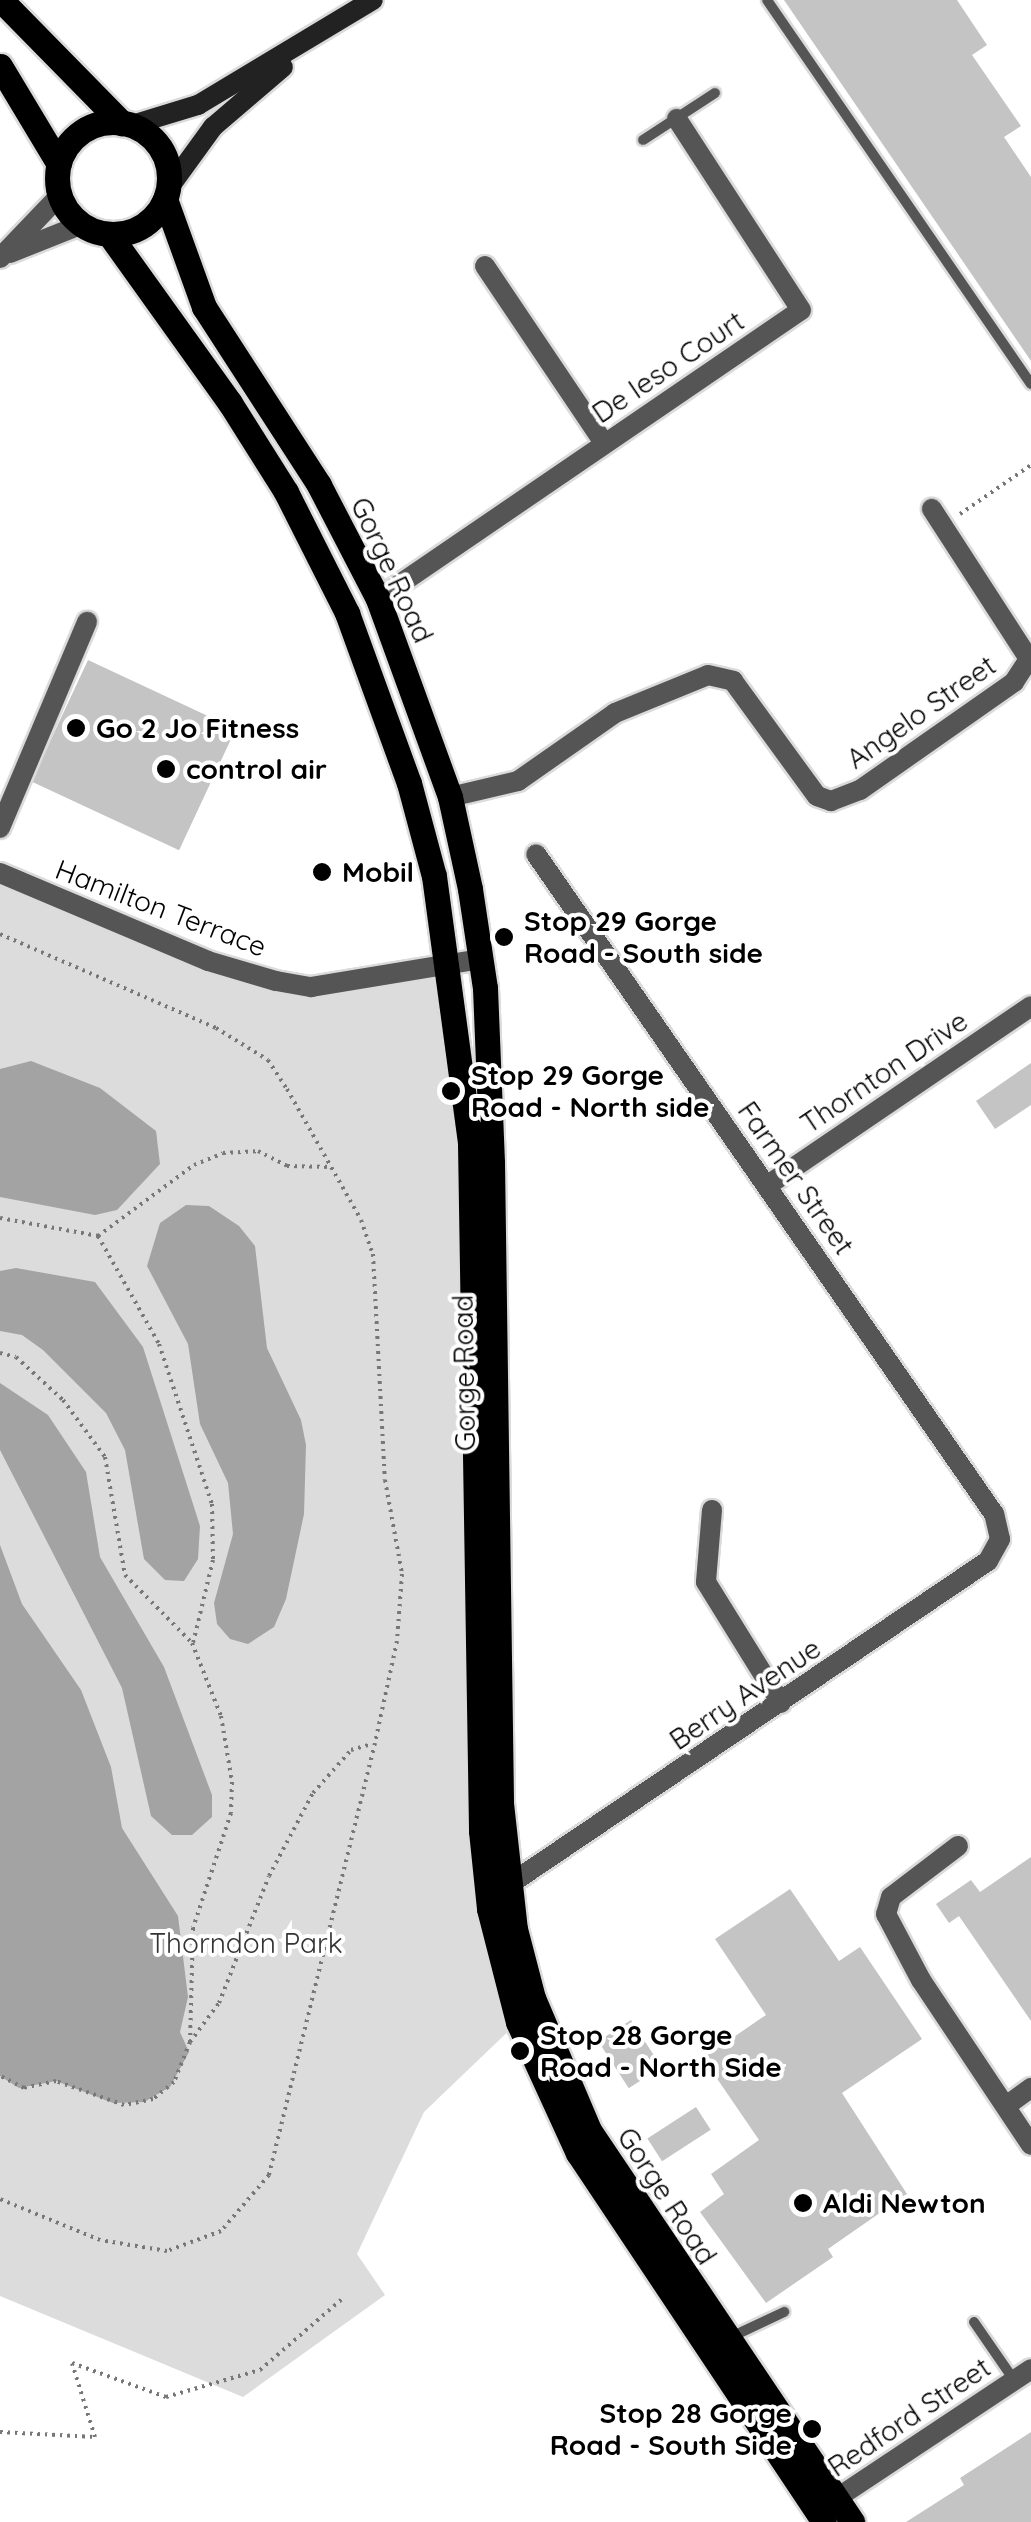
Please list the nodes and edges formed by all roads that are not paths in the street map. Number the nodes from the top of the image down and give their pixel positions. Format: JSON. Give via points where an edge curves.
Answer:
{"nodes":[{"id":1,"x":1,"y":0,"type":"edge"},
{"id":2,"x":373,"y":0,"type":"edge"},
{"id":3,"x":767,"y":0,"type":"edge"},
{"id":4,"x":315,"y":40,"type":"junction"},
{"id":5,"x":0,"y":66,"type":"edge"},
{"id":6,"x":715,"y":93,"type":"dead end"},
{"id":7,"x":677,"y":119,"type":"junction"},
{"id":8,"x":127,"y":124,"type":"junction"},
{"id":9,"x":643,"y":140,"type":"dead end"},
{"id":10,"x":59,"y":164,"type":"junction"},
{"id":11,"x":60,"y":194,"type":"junction"},
{"id":12,"x":167,"y":194,"type":"junction"},
{"id":13,"x":83,"y":224,"type":"junction"},
{"id":14,"x":109,"y":234,"type":"junction"},
{"id":15,"x":2,"y":256,"type":"edge"},
{"id":16,"x":485,"y":266,"type":"dead end"},
{"id":17,"x":1031,"y":384,"type":"edge"},
{"id":18,"x":604,"y":443,"type":"junction"},
{"id":19,"x":932,"y":510,"type":"dead end"},
{"id":20,"x":378,"y":599,"type":"junction"},
{"id":21,"x":87,"y":622,"type":"dead end"},
{"id":22,"x":450,"y":796,"type":"junction"},
{"id":23,"x":0,"y":828,"type":"edge"},
{"id":24,"x":536,"y":854,"type":"dead end"},
{"id":25,"x":0,"y":873,"type":"edge"},
{"id":26,"x":481,"y":959,"type":"junction"},
{"id":27,"x":449,"y":967,"type":"junction"},
{"id":28,"x":1030,"y":1008,"type":"edge"},
{"id":29,"x":768,"y":1185,"type":"junction"},
{"id":30,"x":712,"y":1510,"type":"dead end"},
{"id":31,"x":1000,"y":1538,"type":"joint"},
{"id":32,"x":781,"y":1702,"type":"junction"},
{"id":33,"x":958,"y":1846,"type":"dead end"},
{"id":34,"x":510,"y":1884,"type":"junction"},
{"id":35,"x":1031,"y":2088,"type":"edge"},
{"id":36,"x":1006,"y":2106,"type":"junction"},
{"id":37,"x":1031,"y":2145,"type":"edge"},
{"id":38,"x":784,"y":2312,"type":"dead end"},
{"id":39,"x":974,"y":2322,"type":"dead end"},
{"id":40,"x":727,"y":2340,"type":"junction"},
{"id":41,"x":1022,"y":2374,"type":"edge"},
{"id":42,"x":826,"y":2511,"type":"edge"},
{"id":43,"x":852,"y":2522,"type":"edge"}],
"edges":[{"from":1,"to":8,"type":"main road"},
{"from":2,"to":4,"type":"main road"},
{"from":3,"to":17,"type":"lane"},
{"from":4,"to":8,"type":"main road","via":[[198,105]]},
{"from":4,"to":12,"type":"main road","via":[[213,127]]},
{"from":5,"to":10,"type":"main road"},
{"from":6,"to":7,"type":"lane"},
{"from":7,"to":9,"type":"lane"},
{"from":7,"to":18,"type":"street","name":"De Ieso Court","via":[[800,310]]},
{"from":8,"to":10,"type":"main road","via":[[85,130]]},
{"from":8,"to":12,"type":"main road","via":[[161,150]]},
{"from":10,"to":11,"type":"main road"},
{"from":11,"to":13,"type":"main road"},
{"from":11,"to":15,"type":"street"},
{"from":12,"to":14,"type":"main road","via":[[142,226]]},
{"from":12,"to":20,"type":"main road","name":"Gorge Road","via":[[204,306],[318,485]]},
{"from":13,"to":14,"type":"main road"},
{"from":13,"to":15,"type":"street"},
{"from":14,"to":27,"type":"main road","name":"Gorge Road","via":[[286,492],[347,613],[409,783]]},
{"from":16,"to":18,"type":"street"},
{"from":18,"to":20,"type":"street","name":"De Ieso Court"},
{"from":19,"to":22,"type":"street","name":"Angelo Street","via":[[1028,660],[1014,682],[860,790],[831,801],[817,796],[733,681],[708,675],[615,713],[518,781]]},
{"from":20,"to":22,"type":"main road","name":"Gorge Road"},
{"from":21,"to":23,"type":"street"},
{"from":22,"to":26,"type":"main road","name":"Gorge Road"},
{"from":24,"to":29,"type":"street","name":"Farmer Street"},
{"from":25,"to":27,"type":"street","name":"Hamilton Terrace","via":[[208,961],[276,981],[311,986]]},
{"from":26,"to":27,"type":"street","name":"Hamilton Terrace"},
{"from":26,"to":34,"type":"main road","name":"Gorge Road","via":[[492,1164],[498,1716]]},
{"from":27,"to":42,"type":"main road","name":"Gorge Road","via":[[470,1144],[478,1760],[489,1909],[518,2022],[578,2153]]},
{"from":28,"to":29,"type":"street","name":"Thornton Drive"},
{"from":29,"to":31,"type":"street","name":"Farmer Street","via":[[994,1514]]},
{"from":30,"to":32,"type":"street","via":[[706,1582]]},
{"from":31,"to":32,"type":"street","name":"Berry Avenue","via":[[988,1561]]},
{"from":32,"to":34,"type":"street","name":"Berry Avenue"},
{"from":33,"to":36,"type":"street","via":[[891,1897],[886,1914],[911,1964]]},
{"from":34,"to":40,"type":"main road","name":"Gorge Road","via":[[533,1998],[558,2067],[588,2130]]},
{"from":35,"to":36,"type":"street"},
{"from":36,"to":37,"type":"street"},
{"from":38,"to":40,"type":"lane"},
{"from":39,"to":41,"type":"lane"},
{"from":40,"to":42,"type":"main road","name":"Gorge Road"},
{"from":41,"to":42,"type":"street","name":"Redford Street"},
{"from":42,"to":43,"type":"main road","name":"Gorge Road"}]}
